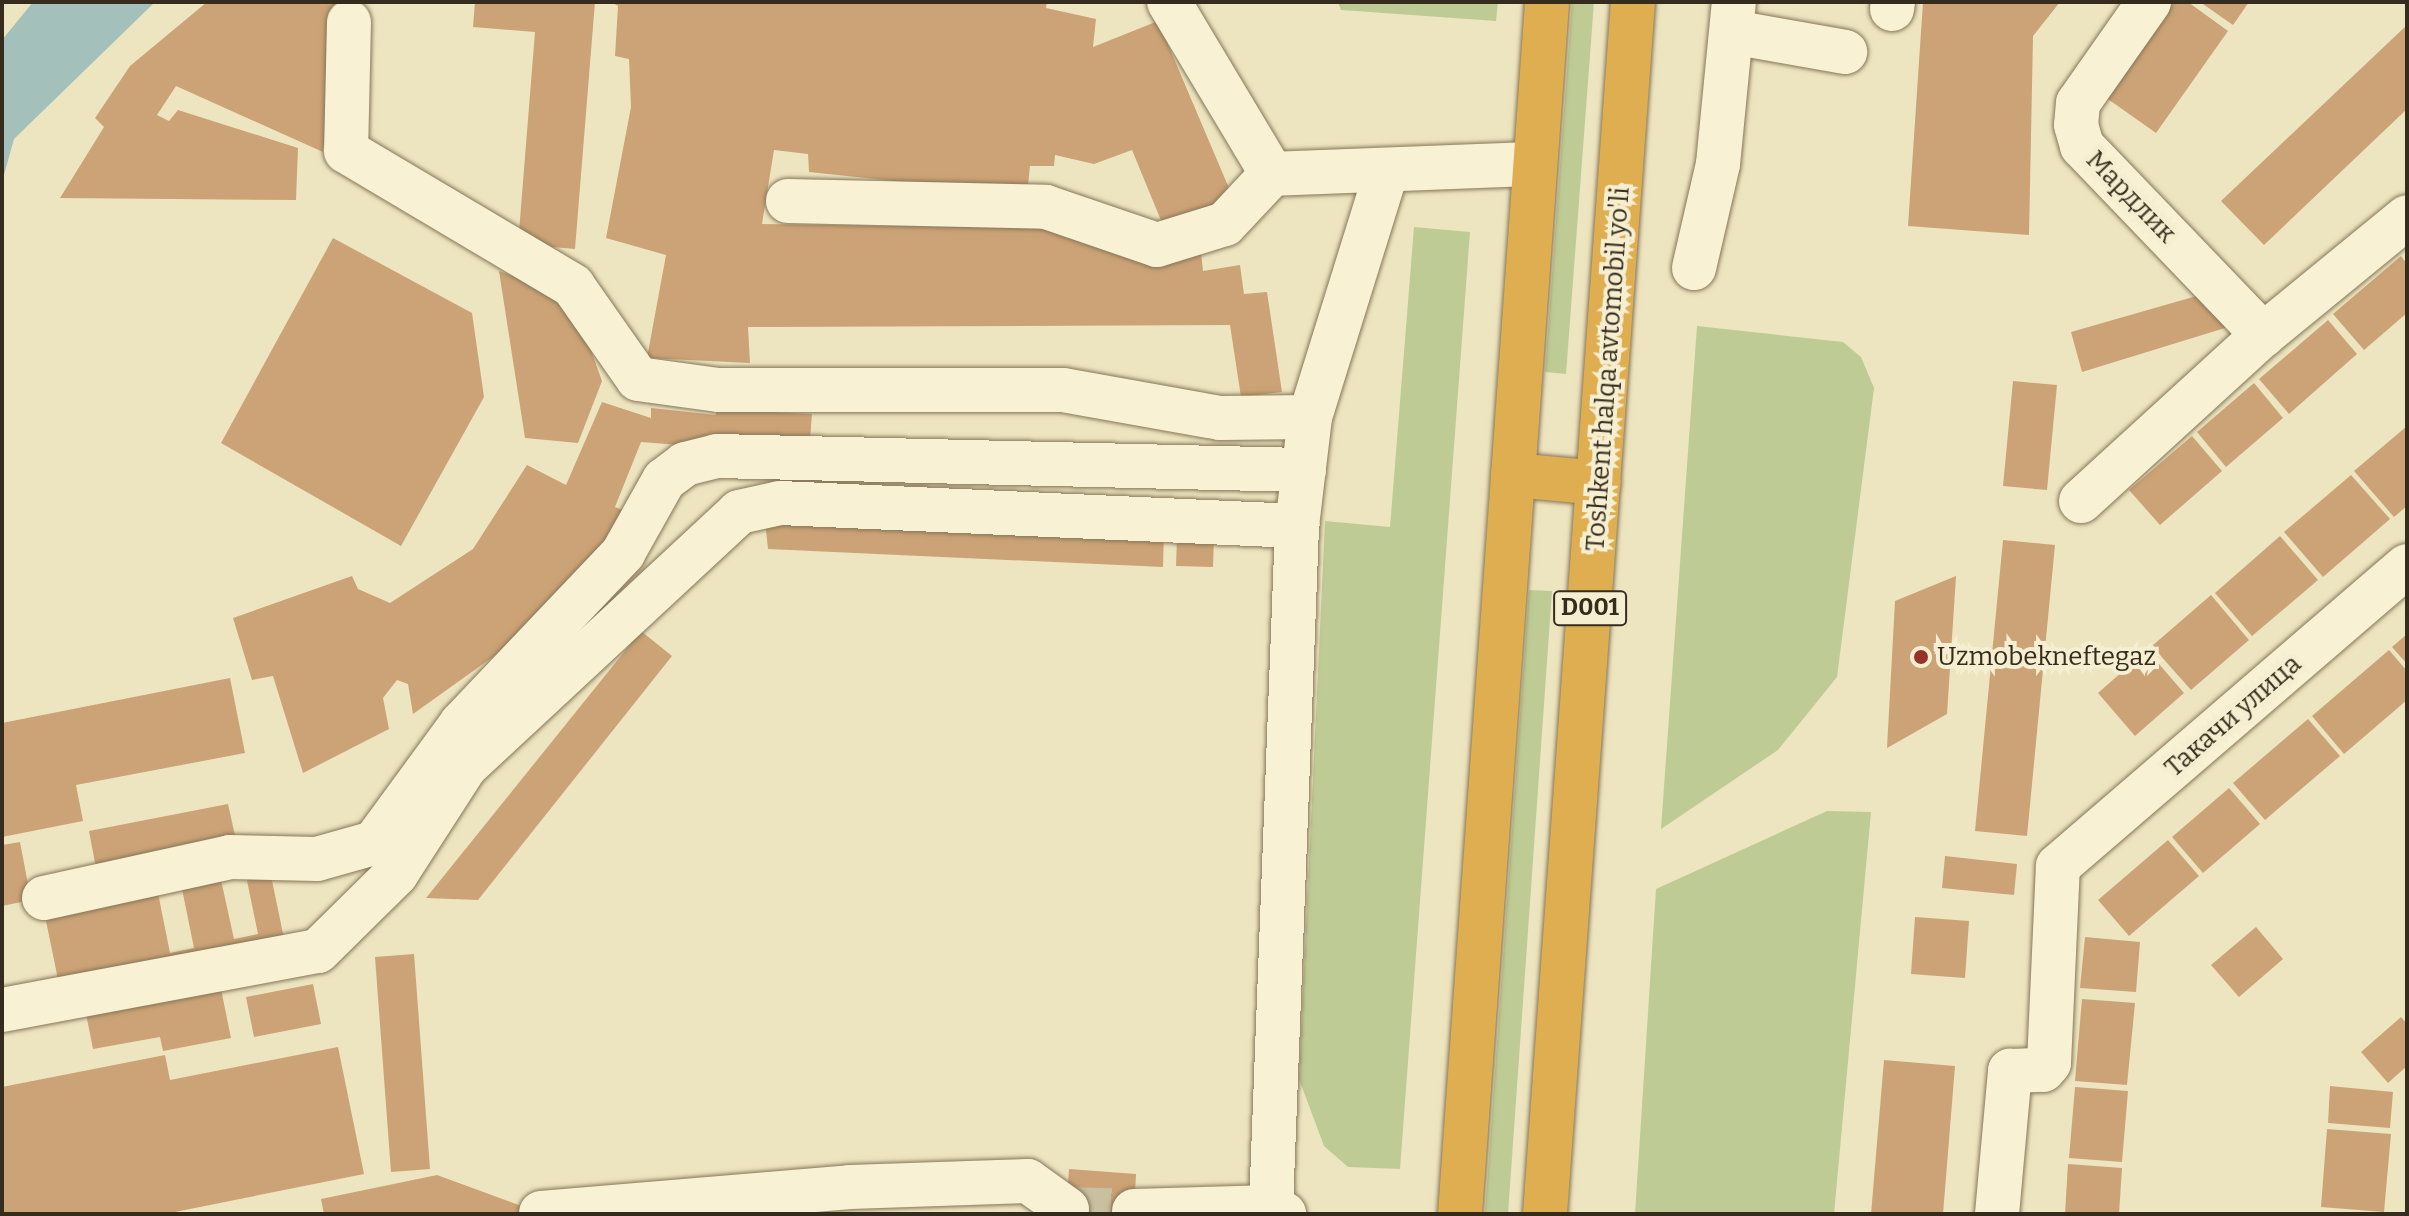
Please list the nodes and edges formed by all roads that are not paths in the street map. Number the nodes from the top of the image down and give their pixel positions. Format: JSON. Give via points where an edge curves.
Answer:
{"nodes":[{"id":1,"x":1169,"y":2,"type":"edge"},
{"id":2,"x":1547,"y":2,"type":"edge"},
{"id":3,"x":1633,"y":2,"type":"edge"},
{"id":4,"x":2149,"y":2,"type":"edge"},
{"id":5,"x":1733,"y":17,"type":"edge"},
{"id":6,"x":349,"y":22,"type":"dead end"},
{"id":7,"x":1845,"y":52,"type":"dead end"},
{"id":8,"x":1535,"y":164,"type":"junction"},
{"id":9,"x":1386,"y":173,"type":"junction"},
{"id":10,"x":1272,"y":174,"type":"junction"},
{"id":11,"x":788,"y":201,"type":"dead end"},
{"id":12,"x":2407,"y":217,"type":"edge"},
{"id":13,"x":1694,"y":268,"type":"dead end"},
{"id":14,"x":2263,"y":335,"type":"junction"},
{"id":15,"x":1310,"y":417,"type":"junction"},
{"id":16,"x":1304,"y":470,"type":"junction"},
{"id":17,"x":1513,"y":475,"type":"junction"},
{"id":18,"x":1599,"y":483,"type":"junction"},
{"id":19,"x":2081,"y":501,"type":"dead end"},
{"id":20,"x":1297,"y":526,"type":"junction"},
{"id":21,"x":2407,"y":566,"type":"edge"},
{"id":22,"x":44,"y":898,"type":"dead end"},
{"id":23,"x":2,"y":1010,"type":"edge"},
{"id":24,"x":1067,"y":1209,"type":"dead end"},
{"id":25,"x":1277,"y":1210,"type":"edge"},
{"id":26,"x":1134,"y":1211,"type":"dead end"},
{"id":27,"x":541,"y":1213,"type":"edge"},
{"id":28,"x":1460,"y":1214,"type":"edge"},
{"id":29,"x":1545,"y":1214,"type":"edge"},
{"id":30,"x":1997,"y":1214,"type":"edge"}],
"edges":[{"from":1,"to":10,"type":"street"},
{"from":2,"to":8,"type":"highway"},
{"from":3,"to":18,"type":"highway","name":"Toshkent halqa avtomobil yo'li","number":"D001"},
{"from":4,"to":14,"type":"street","name":"Мардлик","via":[[2078,103],[2076,125],[2082,146]]},
{"from":5,"to":7,"type":"street"},
{"from":5,"to":13,"type":"street","via":[[1718,164]]},
{"from":6,"to":15,"type":"street","via":[[346,151],[573,286],[638,379],[718,390],[1063,390],[1220,418]]},
{"from":8,"to":9,"type":"street"},
{"from":8,"to":17,"type":"highway"},
{"from":9,"to":10,"type":"street"},
{"from":9,"to":15,"type":"street"},
{"from":10,"to":11,"type":"street","via":[[1225,224],[1157,245],[1046,207]]},
{"from":12,"to":14,"type":"street"},
{"from":14,"to":19,"type":"street"},
{"from":15,"to":16,"type":"street"},
{"from":16,"to":20,"type":"street"},
{"from":16,"to":22,"type":"street","via":[[717,456],[685,464],[664,480],[623,553],[461,724],[374,843],[317,859],[230,857]]},
{"from":17,"to":18,"type":"highway"},
{"from":17,"to":28,"type":"highway"},
{"from":18,"to":29,"type":"highway","name":"Toshkent halqa avtomobil yo'li","number":"D001"},
{"from":20,"to":23,"type":"street","via":[[780,503],[739,512],[465,767],[396,874],[318,951]]},
{"from":20,"to":25,"type":"street"},
{"from":21,"to":30,"type":"street","name":"Такачи улица","via":[[2058,866],[2049,1063],[2043,1070],[2010,1071]]},
{"from":24,"to":27,"type":"street","via":[[1028,1181],[850,1187]]},
{"from":25,"to":26,"type":"street"}]}
